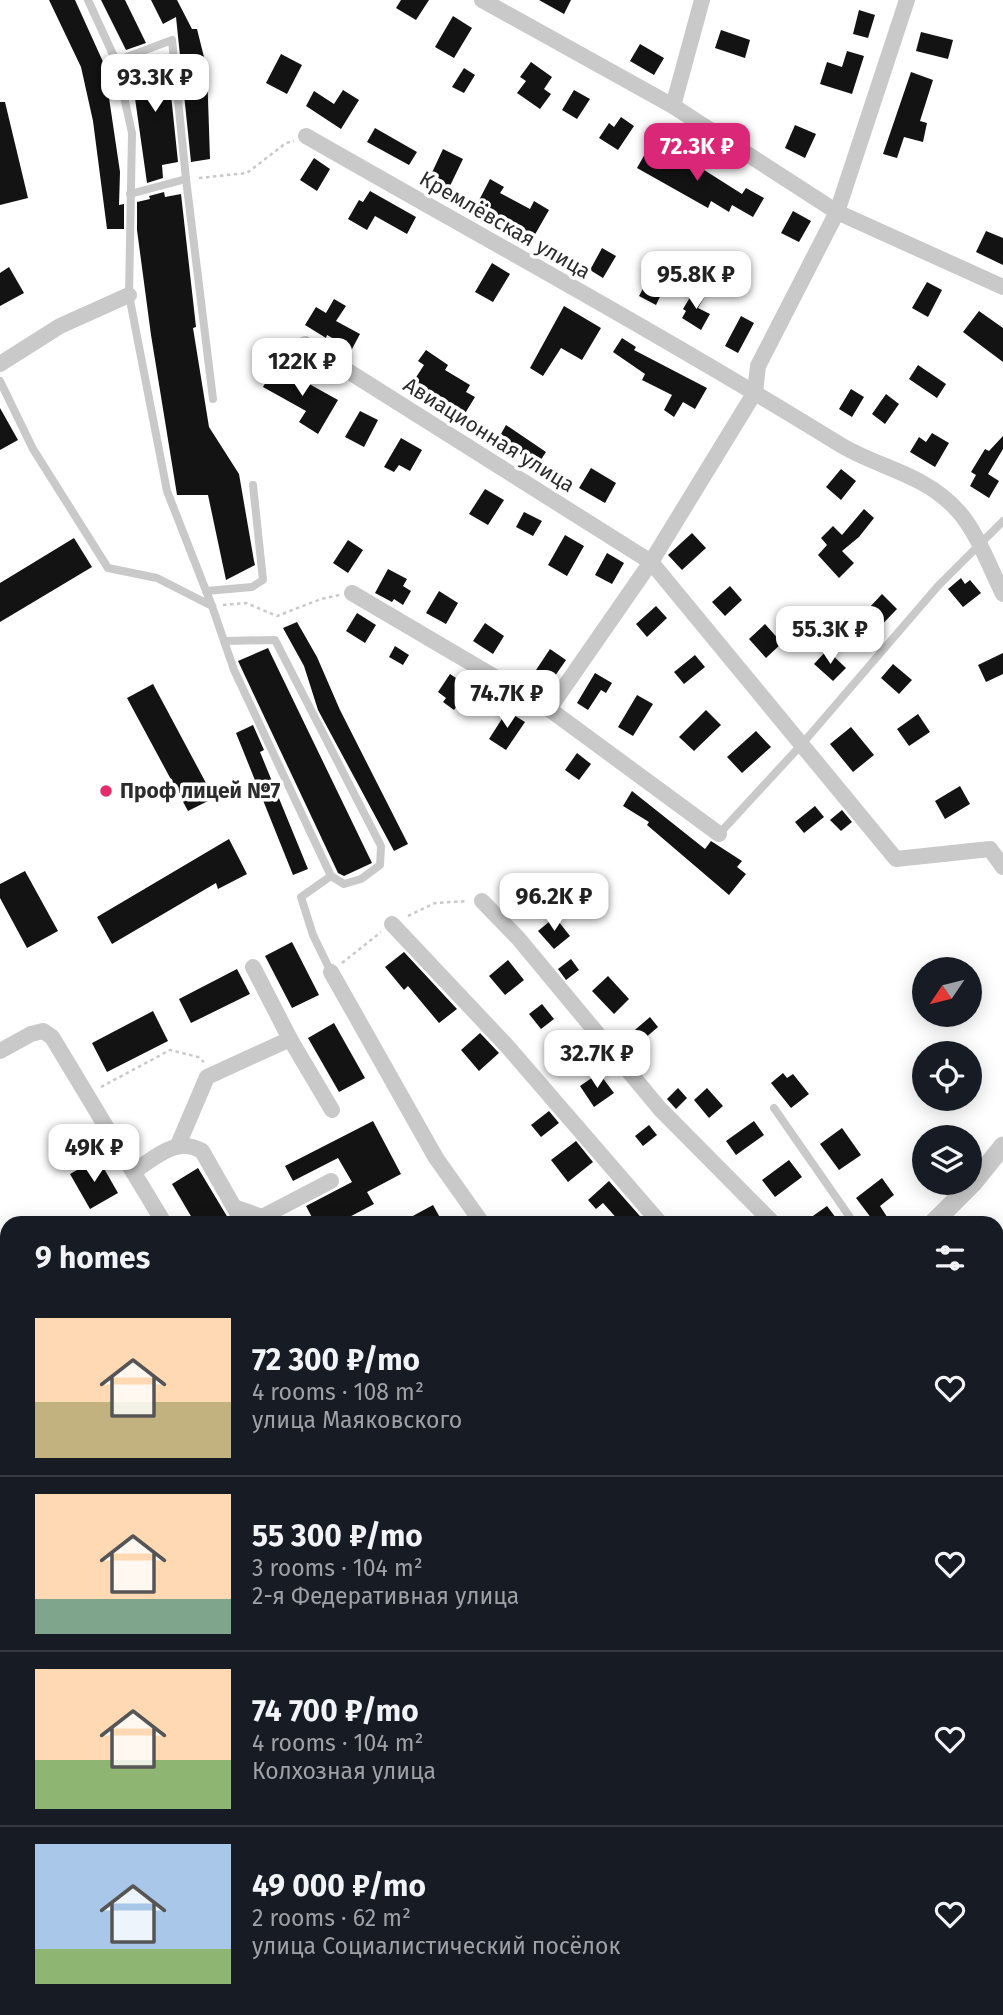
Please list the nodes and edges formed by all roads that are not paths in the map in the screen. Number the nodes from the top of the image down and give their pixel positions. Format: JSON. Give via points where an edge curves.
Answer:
{"nodes":[{"id":1,"x":88,"y":0,"type":"edge"},
{"id":2,"x":482,"y":0,"type":"edge"},
{"id":3,"x":702,"y":0,"type":"edge"},
{"id":4,"x":906,"y":0,"type":"edge"},
{"id":5,"x":116,"y":61,"type":"junction"},
{"id":6,"x":673,"y":106,"type":"junction"},
{"id":7,"x":306,"y":136,"type":"road end"},
{"id":8,"x":186,"y":179,"type":"junction"},
{"id":9,"x":130,"y":194,"type":"junction"},
{"id":10,"x":837,"y":212,"type":"junction"},
{"id":11,"x":1003,"y":287,"type":"edge"},
{"id":12,"x":128,"y":295,"type":"junction"},
{"id":13,"x":305,"y":344,"type":"dead end"},
{"id":14,"x":0,"y":364,"type":"edge"},
{"id":15,"x":0,"y":381,"type":"edge"},
{"id":16,"x":755,"y":392,"type":"junction"},
{"id":17,"x":213,"y":399,"type":"dead end"},
{"id":18,"x":253,"y":485,"type":"dead end"},
{"id":19,"x":1003,"y":521,"type":"edge"},
{"id":20,"x":979,"y":545,"type":"junction"},
{"id":21,"x":651,"y":562,"type":"junction"},
{"id":22,"x":206,"y":591,"type":"junction"},
{"id":23,"x":352,"y":593,"type":"road end"},
{"id":24,"x":1003,"y":594,"type":"edge"},
{"id":25,"x":212,"y":606,"type":"junction"},
{"id":26,"x":224,"y":641,"type":"junction"},
{"id":27,"x":549,"y":709,"type":"junction"},
{"id":28,"x":802,"y":744,"type":"junction"},
{"id":29,"x":719,"y":834,"type":"joint"},
{"id":30,"x":1003,"y":867,"type":"edge"},
{"id":31,"x":331,"y":876,"type":"junction"},
{"id":32,"x":482,"y":901,"type":"dead end"},
{"id":33,"x":392,"y":924,"type":"dead end"},
{"id":34,"x":253,"y":967,"type":"dead end"},
{"id":35,"x":331,"y":972,"type":"joint"},
{"id":36,"x":290,"y":1038,"type":"junction"},
{"id":37,"x":0,"y":1051,"type":"edge"},
{"id":38,"x":774,"y":1108,"type":"dead end"},
{"id":39,"x":332,"y":1110,"type":"dead end"},
{"id":40,"x":178,"y":1144,"type":"junction"},
{"id":41,"x":1003,"y":1146,"type":"edge"},
{"id":42,"x":133,"y":1172,"type":"junction"},
{"id":43,"x":331,"y":1181,"type":"dead end"},
{"id":44,"x":234,"y":1208,"type":"junction"},
{"id":45,"x":160,"y":1216,"type":"edge"},
{"id":46,"x":239,"y":1216,"type":"edge"},
{"id":47,"x":259,"y":1216,"type":"edge"},
{"id":48,"x":264,"y":1216,"type":"edge"},
{"id":49,"x":477,"y":1216,"type":"edge"},
{"id":50,"x":654,"y":1216,"type":"edge"},
{"id":51,"x":766,"y":1216,"type":"edge"},
{"id":52,"x":849,"y":1216,"type":"edge"},
{"id":53,"x":940,"y":1216,"type":"edge"}],
"edges":[{"from":1,"to":5,"type":"lane"},
{"from":2,"to":6,"type":"street"},
{"from":3,"to":6,"type":"street"},
{"from":4,"to":10,"type":"street"},
{"from":5,"to":8,"type":"lane","via":[[172,40]]},
{"from":5,"to":9,"type":"lane","via":[[132,133]]},
{"from":6,"to":10,"type":"street"},
{"from":7,"to":16,"type":"street","name":"Кремлёвская улица"},
{"from":8,"to":9,"type":"lane"},
{"from":8,"to":17,"type":"lane"},
{"from":9,"to":12,"type":"lane"},
{"from":10,"to":11,"type":"street"},
{"from":10,"to":16,"type":"street","via":[[758,366]]},
{"from":12,"to":14,"type":"street","via":[[60,326]]},
{"from":12,"to":22,"type":"lane","via":[[167,491]]},
{"from":13,"to":21,"type":"street","name":"Авиационная улица"},
{"from":15,"to":25,"type":"lane","via":[[33,449],[108,568],[157,578]]},
{"from":16,"to":20,"type":"street","name":"Кремлёвская улица","via":[[843,447],[919,479],[958,511]]},
{"from":16,"to":21,"type":"street"},
{"from":18,"to":22,"type":"lane","via":[[263,580],[252,587]]},
{"from":19,"to":20,"type":"lane"},
{"from":20,"to":24,"type":"street","name":"Кремлёвская улица"},
{"from":20,"to":28,"type":"lane"},
{"from":21,"to":27,"type":"street"},
{"from":21,"to":28,"type":"street","name":"Авиационная улица"},
{"from":22,"to":25,"type":"lane"},
{"from":23,"to":27,"type":"street"},
{"from":25,"to":26,"type":"lane"},
{"from":26,"to":31,"type":"lane"},
{"from":26,"to":31,"type":"lane","via":[[275,640],[381,846],[380,865],[361,879],[344,884]]},
{"from":27,"to":29,"type":"street"},
{"from":28,"to":29,"type":"lane"},
{"from":28,"to":30,"type":"street","name":"Авиационная улица","via":[[896,859],[990,849]]},
{"from":31,"to":35,"type":"lane","via":[[301,897]]},
{"from":32,"to":51,"type":"street","via":[[660,1109]]},
{"from":33,"to":50,"type":"street","via":[[507,1046]]},
{"from":34,"to":36,"type":"street"},
{"from":35,"to":49,"type":"street","via":[[436,1158]]},
{"from":36,"to":39,"type":"street"},
{"from":36,"to":40,"type":"street","via":[[207,1077]]},
{"from":37,"to":42,"type":"street","via":[[31,1034],[43,1031],[52,1037]]},
{"from":38,"to":52,"type":"lane"},
{"from":40,"to":42,"type":"street"},
{"from":40,"to":44,"type":"street","via":[[202,1151]]},
{"from":41,"to":53,"type":"street"},
{"from":42,"to":45,"type":"street"},
{"from":43,"to":48,"type":"street"},
{"from":44,"to":46,"type":"street"},
{"from":44,"to":47,"type":"street"}]}
